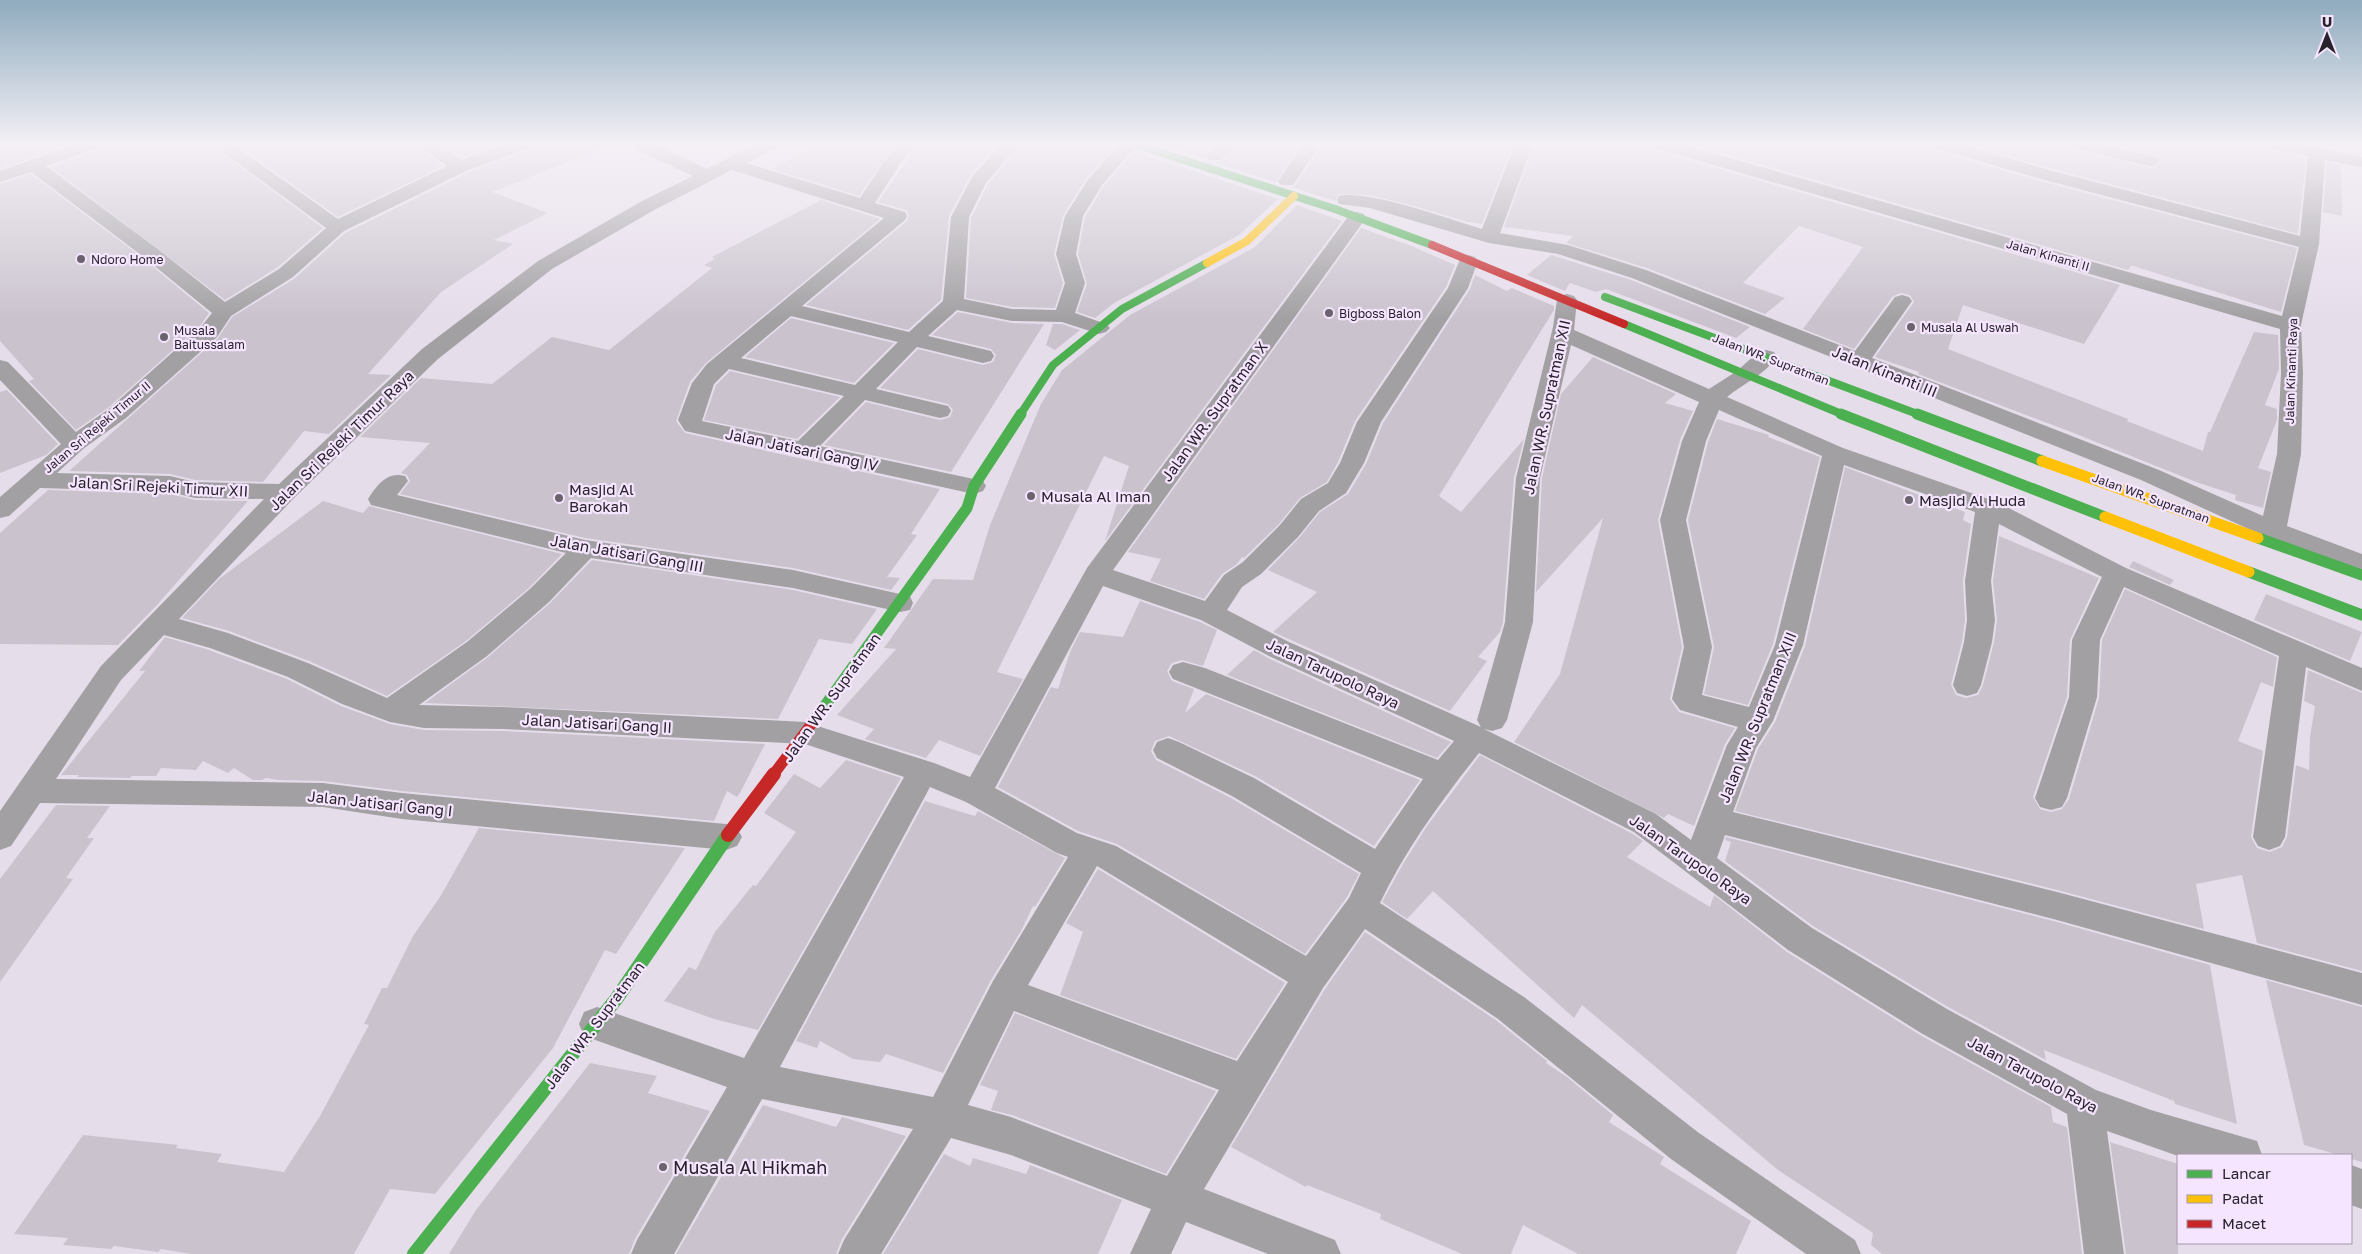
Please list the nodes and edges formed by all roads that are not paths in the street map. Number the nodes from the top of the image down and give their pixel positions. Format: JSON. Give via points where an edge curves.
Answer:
{"nodes":[{"id":1,"x":83,"y":203,"type":"edge"},
{"id":2,"x":302,"y":203,"type":"edge"},
{"id":3,"x":387,"y":203,"type":"edge"},
{"id":4,"x":654,"y":203,"type":"edge"},
{"id":5,"x":860,"y":203,"type":"edge"},
{"id":6,"x":967,"y":203,"type":"edge"},
{"id":7,"x":1083,"y":203,"type":"edge"},
{"id":8,"x":1279,"y":203,"type":"edge"},
{"id":9,"x":1338,"y":203,"type":"edge"},
{"id":10,"x":1503,"y":203,"type":"edge"},
{"id":11,"x":1864,"y":203,"type":"edge"},
{"id":12,"x":2201,"y":203,"type":"edge"},
{"id":13,"x":2313,"y":203,"type":"edge"},
{"id":14,"x":865,"y":204,"type":"joint"},
{"id":15,"x":1345,"y":205,"type":"junction"},
{"id":16,"x":337,"y":227,"type":"junction"},
{"id":17,"x":1489,"y":236,"type":"junction"},
{"id":18,"x":2309,"y":244,"type":"junction"},
{"id":19,"x":1465,"y":251,"type":"junction"},
{"id":20,"x":1595,"y":293,"type":"dead end"},
{"id":21,"x":1567,"y":300,"type":"junction"},
{"id":22,"x":1902,"y":301,"type":"dead end"},
{"id":23,"x":953,"y":303,"type":"junction"},
{"id":24,"x":787,"y":309,"type":"junction"},
{"id":25,"x":224,"y":312,"type":"junction"},
{"id":26,"x":1064,"y":316,"type":"junction"},
{"id":27,"x":2290,"y":325,"type":"junction"},
{"id":28,"x":1099,"y":328,"type":"junction"},
{"id":29,"x":1562,"y":333,"type":"junction"},
{"id":30,"x":913,"y":340,"type":"junction"},
{"id":31,"x":983,"y":356,"type":"dead end"},
{"id":32,"x":1766,"y":357,"type":"junction"},
{"id":33,"x":1859,"y":361,"type":"junction"},
{"id":34,"x":720,"y":365,"type":"junction"},
{"id":35,"x":0,"y":367,"type":"edge"},
{"id":36,"x":1745,"y":376,"type":"junction"},
{"id":37,"x":859,"y":392,"type":"junction"},
{"id":38,"x":1712,"y":399,"type":"junction"},
{"id":39,"x":940,"y":411,"type":"dead end"},
{"id":40,"x":75,"y":444,"type":"junction"},
{"id":41,"x":804,"y":449,"type":"junction"},
{"id":42,"x":1835,"y":453,"type":"junction"},
{"id":43,"x":34,"y":480,"type":"junction"},
{"id":44,"x":396,"y":481,"type":"dead end"},
{"id":45,"x":974,"y":486,"type":"junction"},
{"id":46,"x":285,"y":492,"type":"junction"},
{"id":47,"x":1988,"y":508,"type":"junction"},
{"id":48,"x":0,"y":510,"type":"edge"},
{"id":49,"x":2273,"y":530,"type":"junction"},
{"id":50,"x":585,"y":550,"type":"junction"},
{"id":51,"x":2362,"y":564,"type":"edge"},
{"id":52,"x":1096,"y":574,"type":"junction"},
{"id":53,"x":2117,"y":574,"type":"junction"},
{"id":54,"x":2362,"y":575,"type":"edge"},
{"id":55,"x":900,"y":602,"type":"junction"},
{"id":56,"x":1211,"y":613,"type":"junction"},
{"id":57,"x":2362,"y":615,"type":"edge"},
{"id":58,"x":160,"y":624,"type":"junction"},
{"id":59,"x":2294,"y":650,"type":"junction"},
{"id":60,"x":1182,"y":672,"type":"dead end"},
{"id":61,"x":2362,"y":680,"type":"edge"},
{"id":62,"x":1967,"y":685,"type":"dead end"},
{"id":63,"x":390,"y":711,"type":"junction"},
{"id":64,"x":1758,"y":721,"type":"junction"},
{"id":65,"x":1483,"y":728,"type":"junction"},
{"id":66,"x":805,"y":733,"type":"junction"},
{"id":67,"x":1168,"y":750,"type":"dead end"},
{"id":68,"x":923,"y":771,"type":"junction"},
{"id":69,"x":1444,"y":775,"type":"junction"},
{"id":70,"x":32,"y":791,"type":"junction"},
{"id":71,"x":977,"y":793,"type":"junction"},
{"id":72,"x":2051,"y":798,"type":"dead end"},
{"id":73,"x":1715,"y":820,"type":"junction"},
{"id":74,"x":0,"y":836,"type":"edge"},
{"id":75,"x":726,"y":837,"type":"junction"},
{"id":76,"x":2269,"y":837,"type":"dead end"},
{"id":77,"x":1088,"y":852,"type":"junction"},
{"id":78,"x":1699,"y":863,"type":"junction"},
{"id":79,"x":1380,"y":868,"type":"junction"},
{"id":80,"x":1361,"y":908,"type":"junction"},
{"id":81,"x":1311,"y":977,"type":"junction"},
{"id":82,"x":2362,"y":989,"type":"edge"},
{"id":83,"x":1005,"y":992,"type":"junction"},
{"id":84,"x":597,"y":1024,"type":"junction"},
{"id":85,"x":753,"y":1079,"type":"junction"},
{"id":86,"x":1245,"y":1082,"type":"junction"},
{"id":87,"x":2085,"y":1104,"type":"junction"},
{"id":88,"x":943,"y":1117,"type":"junction"},
{"id":89,"x":2239,"y":1154,"type":"edge"},
{"id":90,"x":1176,"y":1199,"type":"junction"},
{"id":91,"x":2105,"y":1253,"type":"edge"},
{"id":92,"x":414,"y":1254,"type":"edge"},
{"id":93,"x":651,"y":1254,"type":"edge"},
{"id":94,"x":858,"y":1254,"type":"edge"},
{"id":95,"x":1150,"y":1254,"type":"edge"},
{"id":96,"x":1321,"y":1254,"type":"edge"},
{"id":97,"x":1841,"y":1254,"type":"edge"}],
"edges":[{"from":1,"to":25,"type":"street"},
{"from":2,"to":16,"type":"street"},
{"from":3,"to":16,"type":"street","name":"Jalan Sri Rejeki Timur II"},
{"from":4,"to":46,"type":"street","name":"Jalan Sri Rejeki Timur Raya","via":[[545,265],[430,354]]},
{"from":5,"to":14,"type":"street"},
{"from":6,"to":23,"type":"street","via":[[960,217]]},
{"from":7,"to":26,"type":"street","name":"Jalan WR. Supratman","via":[[1074,216],[1066,254],[1075,284]]},
{"from":8,"to":28,"type":"main road","name":"Jalan WR. Supratman","via":[[1247,241],[1122,309]]},
{"from":9,"to":15,"type":"main road","name":"Jalan WR. Supratman"},
{"from":10,"to":17,"type":"street"},
{"from":11,"to":27,"type":"street","name":"Jalan Kinanti II"},
{"from":12,"to":18,"type":"street"},
{"from":13,"to":18,"type":"street","name":"Jalan Kinanti Raya"},
{"from":14,"to":24,"type":"street","via":[[898,217]]},
{"from":15,"to":17,"type":"street","name":"Jalan Kinanti III","via":[[1372,203]]},
{"from":15,"to":19,"type":"main road","name":"Jalan WR. Supratman"},
{"from":15,"to":19,"type":"main road","name":"Jalan WR. Supratman"},
{"from":15,"to":52,"type":"street","name":"Jalan WR. Supratman X","via":[[1181,456]]},
{"from":16,"to":25,"type":"street","name":"Jalan Sri Rejeki Timur II","via":[[286,272]]},
{"from":17,"to":33,"type":"street","name":"Jalan Kinanti III","via":[[1561,249],[1639,274]]},
{"from":18,"to":27,"type":"street","name":"Jalan Kinanti Raya"},
{"from":19,"to":21,"type":"main road","name":"Jalan WR. Supratman"},
{"from":19,"to":56,"type":"street","via":[[1458,288],[1369,422],[1352,463],[1337,488],[1310,506],[1252,568],[1233,581]]},
{"from":20,"to":32,"type":"main road","name":"Jalan WR. Supratman"},
{"from":21,"to":29,"type":"street","name":"Jalan WR. Supratman XII"},
{"from":21,"to":36,"type":"main road","name":"Jalan WR. Supratman"},
{"from":22,"to":33,"type":"street"},
{"from":23,"to":26,"type":"street","via":[[1012,315]]},
{"from":23,"to":30,"type":"street"},
{"from":24,"to":30,"type":"street"},
{"from":24,"to":34,"type":"street"},
{"from":25,"to":40,"type":"street","name":"Jalan Sri Rejeki Timur II","via":[[209,332],[118,412]]},
{"from":26,"to":28,"type":"street"},
{"from":27,"to":49,"type":"street","name":"Jalan Kinanti Raya","via":[[2289,454]]},
{"from":28,"to":45,"type":"main road","name":"Jalan WR. Supratman","via":[[1053,365]]},
{"from":29,"to":38,"type":"street"},
{"from":29,"to":65,"type":"street","name":"Jalan WR. Supratman XII","via":[[1528,478],[1519,622]]},
{"from":30,"to":31,"type":"street"},
{"from":30,"to":37,"type":"street"},
{"from":32,"to":36,"type":"street"},
{"from":32,"to":54,"type":"main road","name":"Jalan WR. Supratman","via":[[1976,437]]},
{"from":33,"to":49,"type":"street","name":"Jalan Kinanti III","via":[[2150,475]]},
{"from":34,"to":37,"type":"street","via":[[778,372]]},
{"from":34,"to":41,"type":"street","name":"Jalan Jatisari Gang IV","via":[[703,383],[690,420],[693,426]]},
{"from":35,"to":40,"type":"street"},
{"from":36,"to":38,"type":"street"},
{"from":36,"to":57,"type":"main road","name":"Jalan WR. Supratman","via":[[1954,460]]},
{"from":37,"to":39,"type":"street"},
{"from":37,"to":41,"type":"street"},
{"from":38,"to":42,"type":"street"},
{"from":38,"to":64,"type":"street","via":[[1694,441],[1673,520],[1698,647],[1687,699]]},
{"from":40,"to":43,"type":"street","name":"Jalan Sri Rejeki Timur II"},
{"from":41,"to":45,"type":"street","name":"Jalan Jatisari Gang IV"},
{"from":42,"to":47,"type":"street"},
{"from":42,"to":64,"type":"street","name":"Jalan WR. Supratman XIII","via":[[1790,645]]},
{"from":43,"to":46,"type":"street","name":"Jalan Sri Rejeki Timur XII"},
{"from":43,"to":48,"type":"street","name":"Jalan Sri Rejeki Timur II"},
{"from":44,"to":50,"type":"street","name":"Jalan Jatisari Gang III","via":[[380,499]]},
{"from":45,"to":55,"type":"main road","name":"Jalan WR. Supratman","via":[[967,508]]},
{"from":46,"to":58,"type":"street","name":"Jalan Sri Rejeki Timur Raya"},
{"from":47,"to":53,"type":"street"},
{"from":47,"to":62,"type":"street","via":[[1978,581],[1981,620]]},
{"from":49,"to":51,"type":"street","name":"Jalan Kinanti III"},
{"from":50,"to":55,"type":"street","name":"Jalan Jatisari Gang III","via":[[793,579]]},
{"from":50,"to":63,"type":"street","via":[[477,650]]},
{"from":52,"to":56,"type":"street","name":"Jalan Tarupolo Raya"},
{"from":52,"to":71,"type":"street","name":"Jalan WR. Supratman X"},
{"from":53,"to":59,"type":"street"},
{"from":53,"to":72,"type":"street","via":[[2086,640],[2082,698]]},
{"from":55,"to":66,"type":"main road","name":"Jalan WR. Supratman"},
{"from":56,"to":65,"type":"street","name":"Jalan Tarupolo Raya","via":[[1279,650]]},
{"from":58,"to":63,"type":"street","name":"Jalan Jatisari Gang II","via":[[218,640],[298,670]]},
{"from":58,"to":70,"type":"street","name":"Jalan Sri Rejeki Timur Raya","via":[[112,673]]},
{"from":59,"to":61,"type":"street"},
{"from":59,"to":76,"type":"street"},
{"from":60,"to":69,"type":"street","via":[[1195,674]]},
{"from":63,"to":66,"type":"street","name":"Jalan Jatisari Gang II","via":[[424,717]]},
{"from":64,"to":73,"type":"street","name":"Jalan WR. Supratman XIII","via":[[1742,745]]},
{"from":65,"to":69,"type":"street"},
{"from":65,"to":78,"type":"street","name":"Jalan Tarupolo Raya","via":[[1645,823]]},
{"from":66,"to":68,"type":"street","name":"Jalan Jatisari Gang II"},
{"from":66,"to":75,"type":"main road","name":"Jalan WR. Supratman"},
{"from":67,"to":79,"type":"street","via":[[1243,787]]},
{"from":68,"to":71,"type":"street","name":"Jalan Jatisari Gang II"},
{"from":68,"to":85,"type":"street"},
{"from":69,"to":79,"type":"street"},
{"from":70,"to":74,"type":"street","name":"Jalan Sri Rejeki Timur Raya"},
{"from":70,"to":75,"type":"street","name":"Jalan Jatisari Gang I","via":[[323,795],[402,806]]},
{"from":71,"to":77,"type":"street","name":"Jalan Jatisari Gang II"},
{"from":73,"to":78,"type":"street","name":"Jalan WR. Supratman XIII"},
{"from":73,"to":82,"type":"street","via":[[2057,906]]},
{"from":75,"to":84,"type":"main road","name":"Jalan WR. Supratman"},
{"from":77,"to":81,"type":"street","name":"Jalan Jatisari Gang II","via":[[1105,855]]},
{"from":77,"to":83,"type":"street"},
{"from":78,"to":87,"type":"street","name":"Jalan Tarupolo Raya","via":[[1800,939],[1934,1020]]},
{"from":79,"to":80,"type":"street"},
{"from":80,"to":81,"type":"street"},
{"from":80,"to":97,"type":"street","via":[[1511,1008],[1685,1146]]},
{"from":81,"to":86,"type":"street"},
{"from":83,"to":86,"type":"street"},
{"from":83,"to":88,"type":"street"},
{"from":84,"to":85,"type":"street"},
{"from":84,"to":92,"type":"main road","name":"Jalan WR. Supratman"},
{"from":85,"to":88,"type":"street"},
{"from":85,"to":93,"type":"street"},
{"from":86,"to":90,"type":"street"},
{"from":87,"to":89,"type":"street","name":"Jalan Tarupolo Raya","via":[[2151,1130]]},
{"from":87,"to":91,"type":"street"},
{"from":88,"to":90,"type":"street","via":[[1011,1136]]},
{"from":88,"to":94,"type":"street"},
{"from":90,"to":95,"type":"street"},
{"from":90,"to":96,"type":"street"}]}
